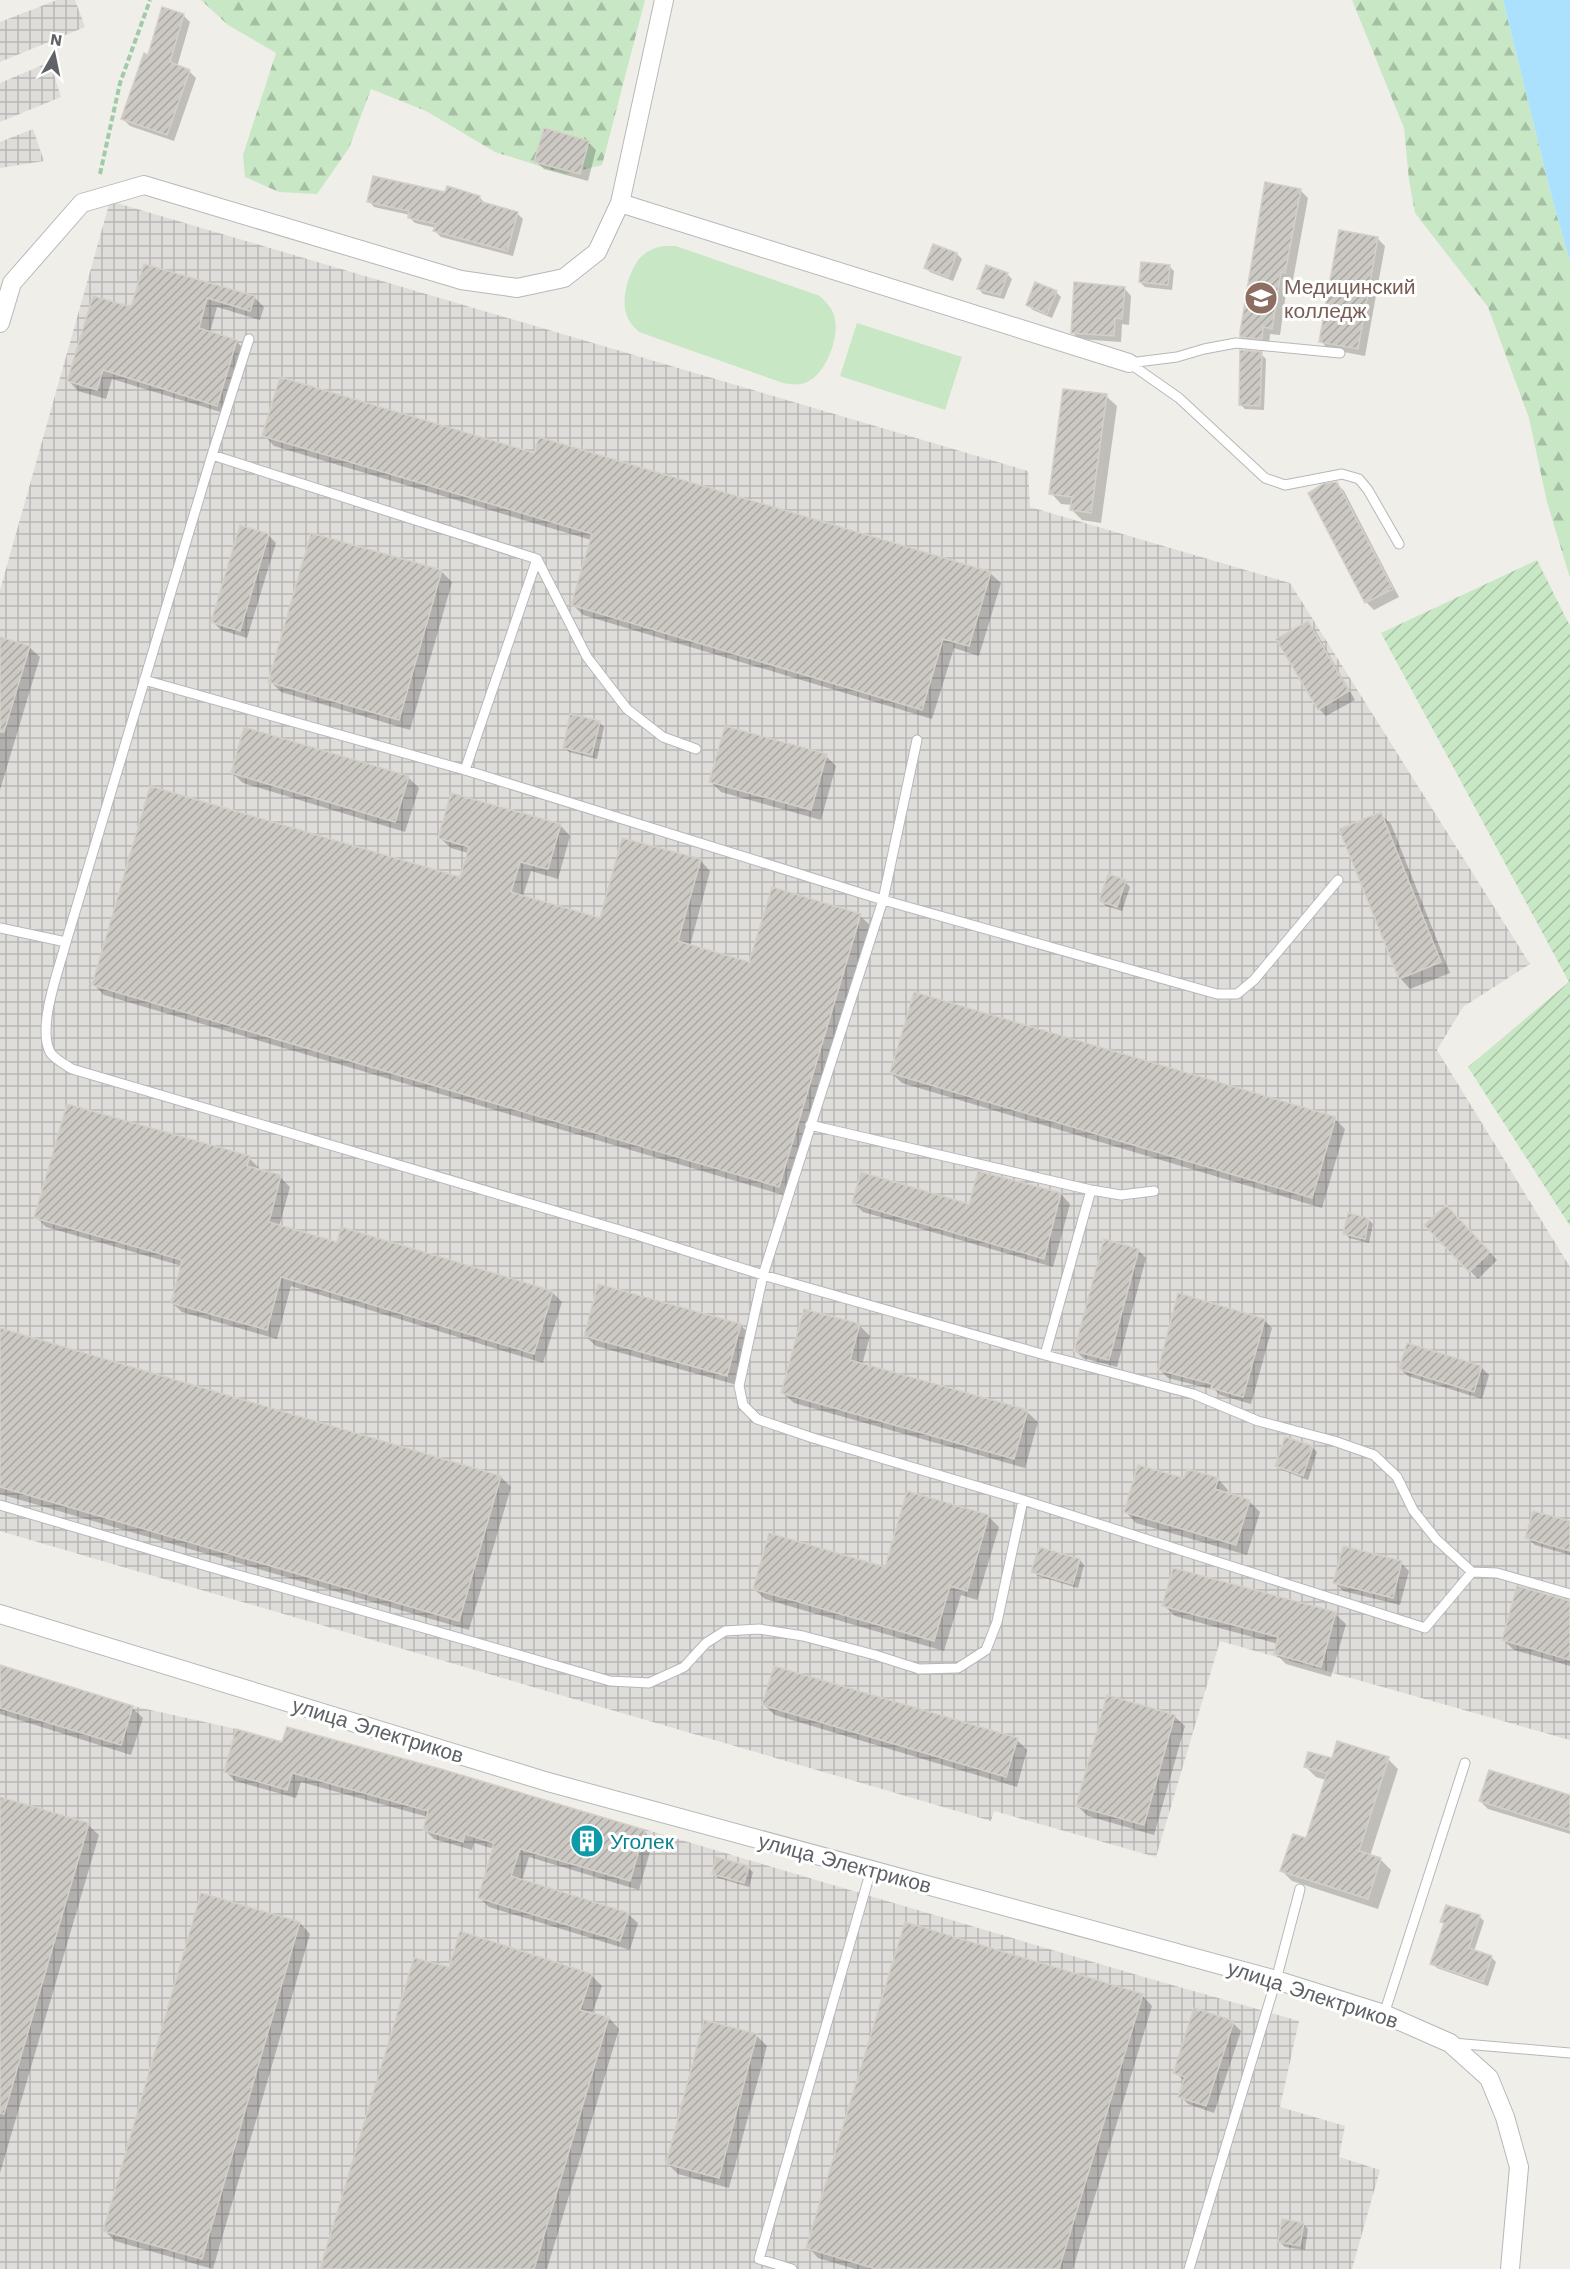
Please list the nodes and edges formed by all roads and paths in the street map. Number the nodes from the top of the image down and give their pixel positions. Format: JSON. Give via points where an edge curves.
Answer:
{"nodes":[{"id":1,"x":150,"y":0,"type":"edge"},
{"id":2,"x":664,"y":0,"type":"edge"},
{"id":3,"x":100,"y":174,"type":"dead end"},
{"id":4,"x":620,"y":203,"type":"junction"},
{"id":5,"x":0,"y":323,"type":"edge"},
{"id":6,"x":249,"y":339,"type":"dead end"},
{"id":7,"x":1340,"y":353,"type":"dead end"},
{"id":8,"x":1129,"y":363,"type":"junction"},
{"id":9,"x":212,"y":455,"type":"junction"},
{"id":10,"x":1400,"y":544,"type":"dead end"},
{"id":11,"x":537,"y":559,"type":"junction"},
{"id":12,"x":144,"y":680,"type":"junction"},
{"id":13,"x":917,"y":740,"type":"dead end"},
{"id":14,"x":696,"y":748,"type":"dead end"},
{"id":15,"x":465,"y":770,"type":"junction"},
{"id":16,"x":1338,"y":880,"type":"dead end"},
{"id":17,"x":883,"y":900,"type":"junction"},
{"id":18,"x":0,"y":928,"type":"edge"},
{"id":19,"x":66,"y":942,"type":"junction"},
{"id":20,"x":810,"y":1125,"type":"junction"},
{"id":21,"x":1091,"y":1190,"type":"junction"},
{"id":22,"x":1155,"y":1191,"type":"dead end"},
{"id":23,"x":763,"y":1275,"type":"junction"},
{"id":24,"x":1045,"y":1355,"type":"junction"},
{"id":25,"x":1023,"y":1500,"type":"junction"},
{"id":26,"x":0,"y":1504,"type":"edge"},
{"id":27,"x":1472,"y":1572,"type":"junction"},
{"id":28,"x":1570,"y":1594,"type":"edge"},
{"id":29,"x":0,"y":1614,"type":"edge"},
{"id":30,"x":1465,"y":1763,"type":"dead end"},
{"id":31,"x":872,"y":1870,"type":"junction"},
{"id":32,"x":1300,"y":1889,"type":"dead end"},
{"id":33,"x":1276,"y":1980,"type":"junction"},
{"id":34,"x":1384,"y":2014,"type":"junction"},
{"id":35,"x":1450,"y":2043,"type":"junction"},
{"id":36,"x":1570,"y":2053,"type":"edge"},
{"id":37,"x":759,"y":2259,"type":"junction"},
{"id":38,"x":755,"y":2269,"type":"edge"},
{"id":39,"x":792,"y":2269,"type":"edge"},
{"id":40,"x":1189,"y":2269,"type":"edge"},
{"id":41,"x":1510,"y":2269,"type":"edge"}],
"edges":[{"from":1,"to":3,"type":"path","via":[[120,83]]},
{"from":2,"to":4,"type":"street"},
{"from":4,"to":5,"type":"street","via":[[597,252],[564,278],[517,288],[460,280],[144,185],[82,203],[12,283]]},
{"from":4,"to":8,"type":"street"},
{"from":6,"to":9,"type":"lane"},
{"from":7,"to":8,"type":"lane","via":[[1236,343]]},
{"from":8,"to":10,"type":"lane","via":[[1179,398],[1265,478],[1285,485],[1342,474],[1359,479]]},
{"from":9,"to":11,"type":"lane"},
{"from":9,"to":12,"type":"lane"},
{"from":11,"to":14,"type":"lane","via":[[587,657],[627,709],[663,737]]},
{"from":11,"to":15,"type":"lane"},
{"from":12,"to":15,"type":"lane"},
{"from":12,"to":19,"type":"lane"},
{"from":13,"to":17,"type":"lane"},
{"from":15,"to":17,"type":"lane"},
{"from":16,"to":17,"type":"lane","via":[[1254,980],[1237,994],[1217,994]]},
{"from":17,"to":20,"type":"lane"},
{"from":18,"to":19,"type":"lane"},
{"from":19,"to":23,"type":"lane","via":[[45,1037],[51,1055],[72,1069]]},
{"from":20,"to":21,"type":"lane"},
{"from":20,"to":23,"type":"lane"},
{"from":21,"to":22,"type":"lane","via":[[1121,1195]]},
{"from":21,"to":24,"type":"lane"},
{"from":23,"to":24,"type":"lane"},
{"from":23,"to":25,"type":"lane","via":[[739,1386],[743,1405],[757,1419]]},
{"from":24,"to":27,"type":"lane","via":[[1193,1394],[1258,1421],[1374,1455],[1397,1477],[1413,1510],[1436,1539]]},
{"from":25,"to":26,"type":"lane","via":[[997,1622],[986,1650],[958,1668],[919,1669],[803,1636],[737,1630],[725,1631],[706,1643],[684,1667],[649,1683],[610,1681]]},
{"from":25,"to":27,"type":"lane","via":[[1425,1628]]},
{"from":27,"to":28,"type":"lane","via":[[1497,1573]]},
{"from":29,"to":31,"type":"street","name":"улица Электриков","via":[[548,1782]]},
{"from":30,"to":34,"type":"lane"},
{"from":31,"to":33,"type":"street","name":"улица Электриков"},
{"from":31,"to":37,"type":"lane"},
{"from":32,"to":33,"type":"lane"},
{"from":33,"to":34,"type":"street","name":"улица Электриков"},
{"from":33,"to":40,"type":"lane"},
{"from":34,"to":35,"type":"street","name":"улица Электриков"},
{"from":35,"to":36,"type":"lane"},
{"from":35,"to":41,"type":"street","name":"улица Электриков","via":[[1488,2078],[1520,2167]]},
{"from":37,"to":38,"type":"lane"},
{"from":37,"to":39,"type":"lane"}]}
